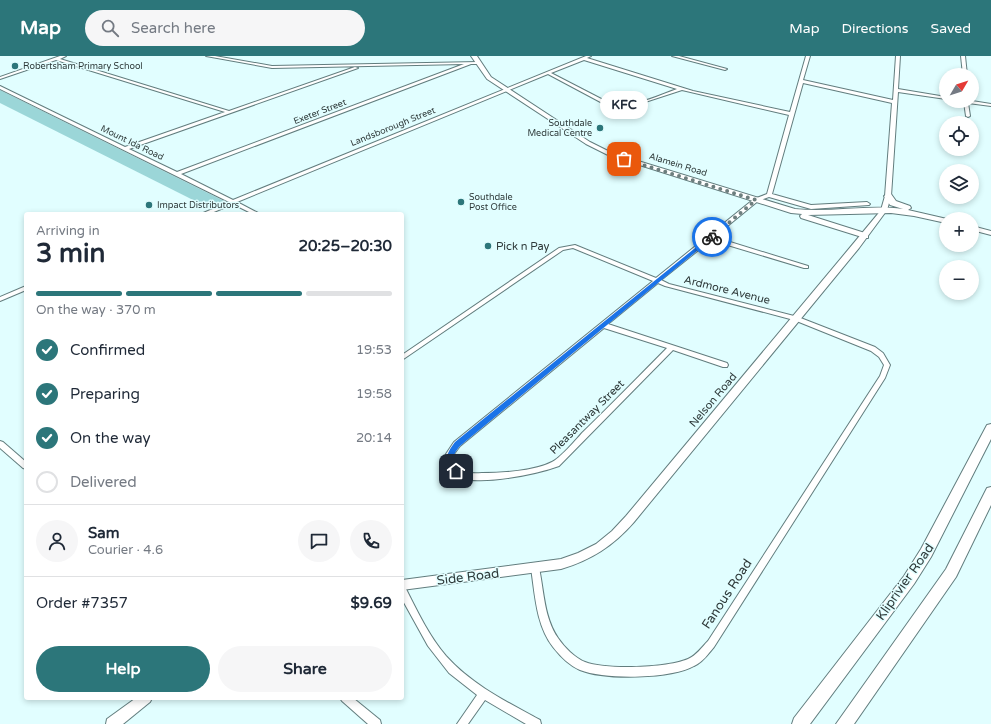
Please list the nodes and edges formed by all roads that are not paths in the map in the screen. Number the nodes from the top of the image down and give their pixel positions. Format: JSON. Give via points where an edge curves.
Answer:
{"nodes":[{"id":1,"x":64,"y":56,"type":"edge"},
{"id":2,"x":208,"y":56,"type":"edge"},
{"id":3,"x":474,"y":56,"type":"edge"},
{"id":4,"x":589,"y":56,"type":"edge"},
{"id":5,"x":674,"y":56,"type":"edge"},
{"id":6,"x":808,"y":56,"type":"edge"},
{"id":7,"x":898,"y":56,"type":"edge"},
{"id":8,"x":963,"y":56,"type":"edge"},
{"id":9,"x":583,"y":58,"type":"junction"},
{"id":10,"x":56,"y":59,"type":"junction"},
{"id":11,"x":478,"y":63,"type":"junction"},
{"id":12,"x":469,"y":64,"type":"junction"},
{"id":13,"x":363,"y":66,"type":"junction"},
{"id":14,"x":964,"y":68,"type":"edge"},
{"id":15,"x":725,"y":69,"type":"dead end"},
{"id":16,"x":548,"y":73,"type":"junction"},
{"id":17,"x":0,"y":78,"type":"edge"},
{"id":18,"x":801,"y":81,"type":"junction"},
{"id":19,"x":0,"y":87,"type":"edge"},
{"id":20,"x":681,"y":89,"type":"junction"},
{"id":21,"x":508,"y":90,"type":"junction"},
{"id":22,"x":895,"y":90,"type":"junction"},
{"id":23,"x":939,"y":97,"type":"edge"},
{"id":24,"x":894,"y":102,"type":"junction"},
{"id":25,"x":979,"y":103,"type":"edge"},
{"id":26,"x":991,"y":105,"type":"edge"},
{"id":27,"x":967,"y":108,"type":"edge"},
{"id":28,"x":229,"y":112,"type":"junction"},
{"id":29,"x":792,"y":114,"type":"junction"},
{"id":30,"x":968,"y":116,"type":"dead end"},
{"id":31,"x":126,"y":148,"type":"junction"},
{"id":32,"x":177,"y":174,"type":"junction"},
{"id":33,"x":769,"y":195,"type":"junction"},
{"id":34,"x":888,"y":196,"type":"junction"},
{"id":35,"x":756,"y":200,"type":"junction"},
{"id":36,"x":234,"y":202,"type":"junction"},
{"id":37,"x":867,"y":204,"type":"dead end"},
{"id":38,"x":884,"y":210,"type":"junction"},
{"id":39,"x":794,"y":211,"type":"junction"},
{"id":40,"x":209,"y":212,"type":"edge"},
{"id":41,"x":253,"y":212,"type":"edge"},
{"id":42,"x":937,"y":218,"type":"joint"},
{"id":43,"x":979,"y":230,"type":"edge"},
{"id":44,"x":991,"y":233,"type":"edge"},
{"id":45,"x":865,"y":236,"type":"junction"},
{"id":46,"x":710,"y":238,"type":"junction"},
{"id":47,"x":806,"y":267,"type":"dead end"},
{"id":48,"x":657,"y":282,"type":"junction"},
{"id":49,"x":24,"y":289,"type":"edge"},
{"id":50,"x":0,"y":299,"type":"edge"},
{"id":51,"x":796,"y":318,"type":"junction"},
{"id":52,"x":603,"y":325,"type":"junction"},
{"id":53,"x":671,"y":348,"type":"junction"},
{"id":54,"x":873,"y":349,"type":"joint"},
{"id":55,"x":404,"y":357,"type":"edge"},
{"id":56,"x":725,"y":365,"type":"dead end"},
{"id":57,"x":991,"y":428,"type":"edge"},
{"id":58,"x":0,"y":444,"type":"edge"},
{"id":59,"x":24,"y":464,"type":"edge"},
{"id":60,"x":991,"y":492,"type":"edge"},
{"id":61,"x":535,"y":568,"type":"junction"},
{"id":62,"x":404,"y":585,"type":"edge"},
{"id":63,"x":404,"y":594,"type":"edge"},
{"id":64,"x":484,"y":693,"type":"junction"},
{"id":65,"x":143,"y":700,"type":"edge"},
{"id":66,"x":347,"y":700,"type":"edge"},
{"id":67,"x":112,"y":724,"type":"edge"},
{"id":68,"x":376,"y":724,"type":"edge"},
{"id":69,"x":462,"y":724,"type":"edge"},
{"id":70,"x":536,"y":724,"type":"edge"},
{"id":71,"x":800,"y":724,"type":"edge"},
{"id":72,"x":844,"y":724,"type":"edge"}],
"edges":[{"from":1,"to":10,"type":"street"},
{"from":2,"to":13,"type":"street","via":[[272,67]]},
{"from":3,"to":11,"type":"main road","name":"Alamein Road"},
{"from":4,"to":9,"type":"street","name":"Landsborough Street"},
{"from":5,"to":15,"type":"street"},
{"from":6,"to":18,"type":"street"},
{"from":7,"to":22,"type":"street"},
{"from":8,"to":14,"type":"street"},
{"from":9,"to":16,"type":"street","name":"Landsborough Street"},
{"from":9,"to":20,"type":"street"},
{"from":10,"to":17,"type":"street"},
{"from":10,"to":28,"type":"street"},
{"from":11,"to":12,"type":"street"},
{"from":11,"to":21,"type":"main road","name":"Alamein Road","via":[[486,75]]},
{"from":12,"to":13,"type":"street"},
{"from":12,"to":32,"type":"street","name":"Exeter Street"},
{"from":13,"to":28,"type":"street"},
{"from":16,"to":20,"type":"street","via":[[616,107],[631,105]]},
{"from":16,"to":21,"type":"street","name":"Landsborough Street"},
{"from":18,"to":24,"type":"street"},
{"from":18,"to":29,"type":"street"},
{"from":19,"to":31,"type":"street","name":"Mount Ida Road"},
{"from":20,"to":29,"type":"street"},
{"from":21,"to":35,"type":"main road","name":"Alamein Road","via":[[604,152]]},
{"from":21,"to":36,"type":"street","name":"Landsborough Street"},
{"from":22,"to":23,"type":"street"},
{"from":22,"to":24,"type":"street"},
{"from":24,"to":34,"type":"street"},
{"from":25,"to":26,"type":"street"},
{"from":27,"to":30,"type":"street"},
{"from":28,"to":31,"type":"street"},
{"from":29,"to":33,"type":"street"},
{"from":31,"to":32,"type":"street","name":"Mount Ida Road"},
{"from":32,"to":36,"type":"street","name":"Mount Ida Road"},
{"from":33,"to":35,"type":"street"},
{"from":33,"to":37,"type":"street","via":[[811,207]]},
{"from":34,"to":38,"type":"street"},
{"from":34,"to":42,"type":"main road","via":[[892,203]]},
{"from":35,"to":39,"type":"main road","name":"Alamein Road"},
{"from":35,"to":46,"type":"street"},
{"from":36,"to":40,"type":"street","name":"Landsborough Street"},
{"from":36,"to":41,"type":"street","name":"Mount Ida Road"},
{"from":38,"to":39,"type":"main road","name":"Alamein Road","via":[[821,214]]},
{"from":38,"to":42,"type":"main road","name":"Alamein Road"},
{"from":38,"to":45,"type":"street","name":"Nelson Road"},
{"from":39,"to":45,"type":"main road","via":[[810,219]]},
{"from":43,"to":44,"type":"main road"},
{"from":45,"to":51,"type":"street","name":"Nelson Road"},
{"from":46,"to":47,"type":"street"},
{"from":46,"to":48,"type":"street"},
{"from":48,"to":51,"type":"street","name":"Ardmore Avenue"},
{"from":48,"to":52,"type":"street"},
{"from":48,"to":55,"type":"street","name":"Ardmore Avenue","via":[[577,247],[561,249]]},
{"from":49,"to":50,"type":"street"},
{"from":51,"to":54,"type":"street","name":"Ardmore Avenue"},
{"from":51,"to":61,"type":"street","name":"Nelson Road","via":[[619,532],[603,546],[584,557],[562,564]]},
{"from":52,"to":53,"type":"street"},
{"from":52,"to":53,"type":"street","name":"Pleasantway Street","via":[[457,444],[450,454],[456,471],[465,475],[488,476],[540,470],[556,464]]},
{"from":53,"to":56,"type":"street"},
{"from":54,"to":61,"type":"street","name":"Fanous Road","via":[[882,355],[887,365],[883,376],[711,644],[697,659],[676,667],[658,669],[600,671],[583,666],[565,653],[551,635]]},
{"from":57,"to":71,"type":"main road","name":"Kliprivier Road","via":[[918,567]]},
{"from":58,"to":59,"type":"street"},
{"from":60,"to":72,"type":"main road","via":[[950,573]]},
{"from":61,"to":62,"type":"street","name":"Side Road"},
{"from":63,"to":64,"type":"street","via":[[421,627],[443,660]]},
{"from":64,"to":69,"type":"street"},
{"from":64,"to":70,"type":"street"},
{"from":65,"to":67,"type":"street"},
{"from":66,"to":68,"type":"street"}]}
